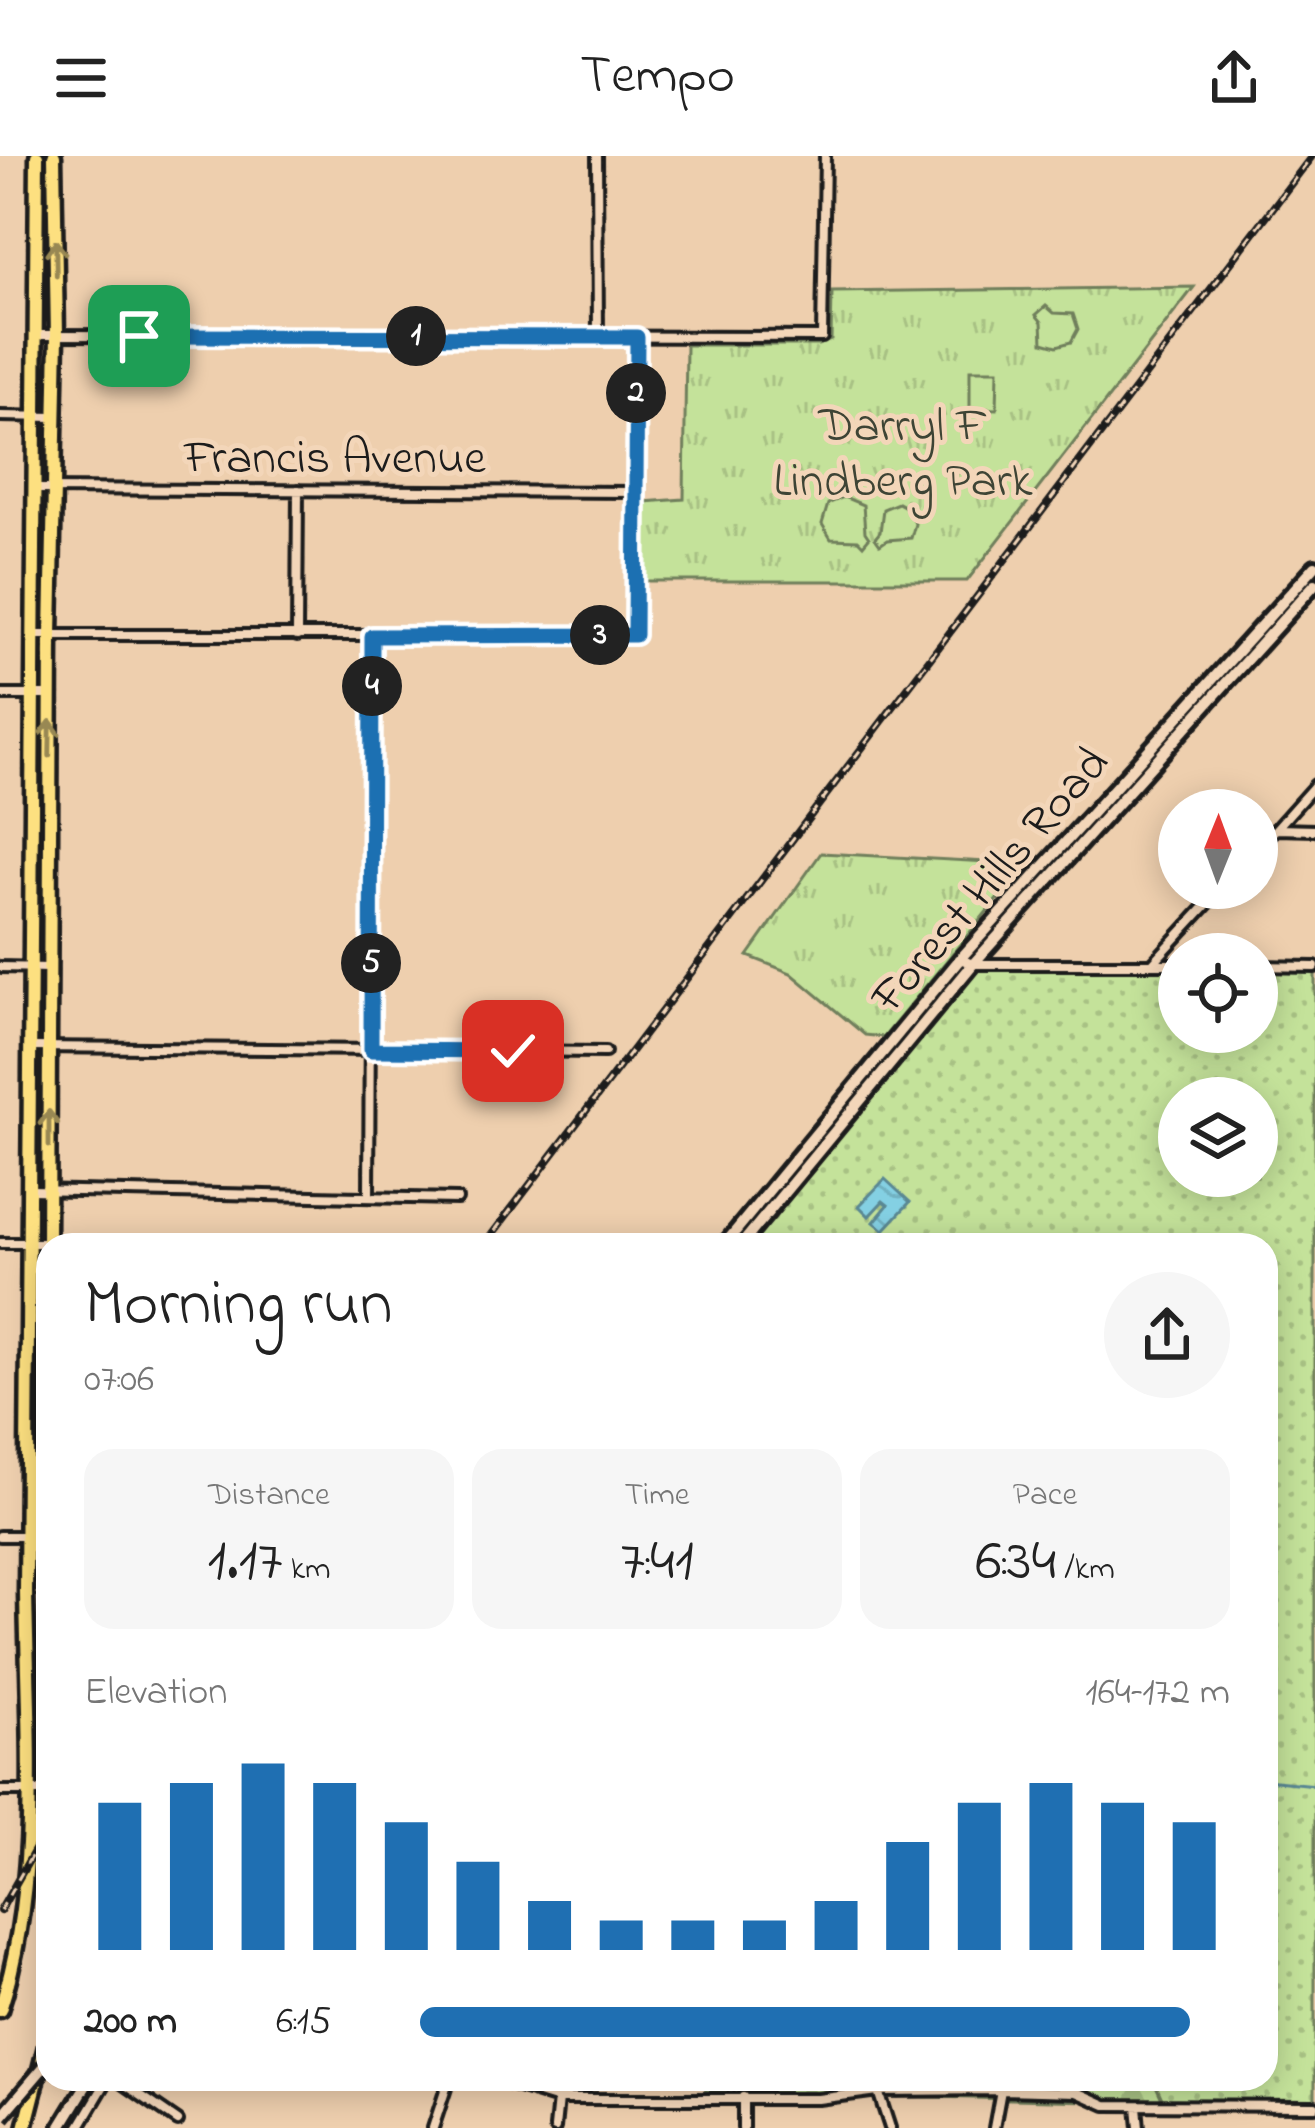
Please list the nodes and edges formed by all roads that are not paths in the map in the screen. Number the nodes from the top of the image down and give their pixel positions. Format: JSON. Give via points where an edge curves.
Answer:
{"nodes":[{"id":1,"x":37,"y":156,"type":"edge"},
{"id":2,"x":55,"y":156,"type":"edge"},
{"id":3,"x":597,"y":156,"type":"edge"},
{"id":4,"x":825,"y":156,"type":"edge"},
{"id":5,"x":35,"y":335,"type":"junction"},
{"id":6,"x":57,"y":336,"type":"junction"},
{"id":7,"x":598,"y":337,"type":"junction"},
{"id":8,"x":637,"y":337,"type":"junction"},
{"id":9,"x":0,"y":416,"type":"edge"},
{"id":10,"x":34,"y":417,"type":"junction"},
{"id":11,"x":56,"y":417,"type":"junction"},
{"id":12,"x":35,"y":489,"type":"junction"},
{"id":13,"x":54,"y":489,"type":"junction"},
{"id":14,"x":298,"y":490,"type":"junction"},
{"id":15,"x":634,"y":492,"type":"junction"},
{"id":16,"x":1315,"y":566,"type":"edge"},
{"id":17,"x":1315,"y":584,"type":"edge"},
{"id":18,"x":34,"y":635,"type":"junction"},
{"id":19,"x":51,"y":635,"type":"junction"},
{"id":20,"x":297,"y":636,"type":"junction"},
{"id":21,"x":372,"y":636,"type":"junction"},
{"id":22,"x":1218,"y":681,"type":"junction"},
{"id":23,"x":0,"y":695,"type":"edge"},
{"id":24,"x":34,"y":695,"type":"junction"},
{"id":25,"x":51,"y":695,"type":"junction"},
{"id":26,"x":1315,"y":785,"type":"edge"},
{"id":27,"x":1278,"y":828,"type":"edge"},
{"id":28,"x":1278,"y":829,"type":"edge"},
{"id":29,"x":1315,"y":830,"type":"edge"},
{"id":30,"x":1203,"y":909,"type":"edge"},
{"id":31,"x":967,"y":962,"type":"junction"},
{"id":32,"x":1152,"y":964,"type":"junction"},
{"id":33,"x":1158,"y":964,"type":"edge"},
{"id":34,"x":0,"y":967,"type":"edge"},
{"id":35,"x":1278,"y":967,"type":"edge"},
{"id":36,"x":32,"y":968,"type":"junction"},
{"id":37,"x":49,"y":968,"type":"junction"},
{"id":38,"x":1315,"y":968,"type":"edge"},
{"id":39,"x":31,"y":1047,"type":"junction"},
{"id":40,"x":49,"y":1047,"type":"junction"},
{"id":41,"x":371,"y":1050,"type":"junction"},
{"id":42,"x":605,"y":1052,"type":"dead end"},
{"id":43,"x":801,"y":1163,"type":"junction"},
{"id":44,"x":29,"y":1190,"type":"junction"},
{"id":45,"x":49,"y":1190,"type":"junction"},
{"id":46,"x":369,"y":1194,"type":"junction"},
{"id":47,"x":457,"y":1199,"type":"dead end"},
{"id":48,"x":48,"y":1233,"type":"edge"},
{"id":49,"x":735,"y":1233,"type":"edge"},
{"id":50,"x":750,"y":1233,"type":"edge"},
{"id":51,"x":0,"y":1243,"type":"edge"},
{"id":52,"x":29,"y":1243,"type":"junction"},
{"id":53,"x":36,"y":1243,"type":"edge"},
{"id":54,"x":28,"y":1328,"type":"junction"},
{"id":55,"x":36,"y":1328,"type":"edge"},
{"id":56,"x":36,"y":1463,"type":"edge"},
{"id":57,"x":28,"y":1464,"type":"junction"},
{"id":58,"x":0,"y":1536,"type":"edge"},
{"id":59,"x":27,"y":1536,"type":"junction"},
{"id":60,"x":26,"y":1592,"type":"junction"},
{"id":61,"x":36,"y":1592,"type":"edge"},
{"id":62,"x":0,"y":1791,"type":"edge"},
{"id":63,"x":29,"y":1791,"type":"junction"},
{"id":64,"x":36,"y":1791,"type":"edge"},
{"id":65,"x":0,"y":2010,"type":"edge"},
{"id":66,"x":36,"y":2076,"type":"edge"},
{"id":67,"x":36,"y":2083,"type":"edge"},
{"id":68,"x":83,"y":2091,"type":"edge"},
{"id":69,"x":101,"y":2091,"type":"edge"},
{"id":70,"x":134,"y":2091,"type":"edge"},
{"id":71,"x":444,"y":2091,"type":"edge"},
{"id":72,"x":534,"y":2091,"type":"edge"},
{"id":73,"x":878,"y":2091,"type":"joint"},
{"id":74,"x":1001,"y":2091,"type":"edge"},
{"id":75,"x":1039,"y":2091,"type":"edge"},
{"id":76,"x":743,"y":2097,"type":"junction"},
{"id":77,"x":558,"y":2098,"type":"junction"},
{"id":78,"x":1137,"y":2105,"type":"junction"},
{"id":79,"x":1315,"y":2106,"type":"edge"},
{"id":80,"x":1,"y":2117,"type":"edge"},
{"id":81,"x":178,"y":2121,"type":"dead end"},
{"id":82,"x":25,"y":2128,"type":"edge"},
{"id":83,"x":60,"y":2128,"type":"edge"},
{"id":84,"x":80,"y":2128,"type":"edge"},
{"id":85,"x":433,"y":2128,"type":"edge"},
{"id":86,"x":555,"y":2128,"type":"edge"},
{"id":87,"x":742,"y":2128,"type":"edge"},
{"id":88,"x":890,"y":2128,"type":"edge"},
{"id":89,"x":994,"y":2128,"type":"edge"},
{"id":90,"x":1139,"y":2128,"type":"edge"}],
"edges":[{"from":1,"to":5,"type":"main road"},
{"from":6,"to":2,"type":"main road","one_way":true},
{"from":3,"to":7,"type":"street"},
{"from":4,"to":8,"type":"street","via":[[822,337]]},
{"from":5,"to":6,"type":"street"},
{"from":5,"to":10,"type":"main road"},
{"from":6,"to":7,"type":"street"},
{"from":6,"to":11,"type":"main road"},
{"from":7,"to":8,"type":"street"},
{"from":8,"to":15,"type":"street"},
{"from":9,"to":10,"type":"street"},
{"from":10,"to":11,"type":"street"},
{"from":10,"to":12,"type":"main road"},
{"from":11,"to":13,"type":"main road"},
{"from":12,"to":13,"type":"street","name":"Francis Avenue"},
{"from":12,"to":18,"type":"main road"},
{"from":13,"to":14,"type":"street","name":"Francis Avenue"},
{"from":13,"to":19,"type":"main road"},
{"from":14,"to":15,"type":"street","name":"Francis Avenue"},
{"from":14,"to":20,"type":"street"},
{"from":15,"to":21,"type":"street","via":[[635,635]]},
{"from":16,"to":22,"type":"street","name":"Forest Hills Road"},
{"from":17,"to":22,"type":"street","name":"Forest Hills Road"},
{"from":18,"to":19,"type":"street"},
{"from":18,"to":24,"type":"main road"},
{"from":19,"to":20,"type":"street"},
{"from":19,"to":25,"type":"main road"},
{"from":20,"to":21,"type":"street"},
{"from":21,"to":41,"type":"street"},
{"from":22,"to":31,"type":"street","name":"Forest Hills Road"},
{"from":23,"to":24,"type":"street"},
{"from":24,"to":25,"type":"street"},
{"from":24,"to":36,"type":"main road"},
{"from":37,"to":25,"type":"main road","one_way":true},
{"from":26,"to":27,"type":"street"},
{"from":28,"to":29,"type":"street"},
{"from":30,"to":32,"type":"street"},
{"from":31,"to":32,"type":"street"},
{"from":31,"to":43,"type":"street","name":"Forest Hills Road"},
{"from":32,"to":33,"type":"street"},
{"from":34,"to":36,"type":"street"},
{"from":35,"to":38,"type":"street"},
{"from":36,"to":37,"type":"street"},
{"from":36,"to":39,"type":"main road"},
{"from":37,"to":40,"type":"main road"},
{"from":39,"to":40,"type":"street"},
{"from":39,"to":44,"type":"main road"},
{"from":40,"to":41,"type":"street"},
{"from":45,"to":40,"type":"main road","one_way":true},
{"from":41,"to":42,"type":"street"},
{"from":41,"to":46,"type":"street"},
{"from":43,"to":49,"type":"street","name":"Forest Hills Road"},
{"from":43,"to":50,"type":"street","name":"Forest Hills Road"},
{"from":44,"to":45,"type":"street"},
{"from":44,"to":52,"type":"main road"},
{"from":45,"to":46,"type":"street"},
{"from":45,"to":48,"type":"main road"},
{"from":46,"to":47,"type":"street"},
{"from":51,"to":52,"type":"street"},
{"from":52,"to":53,"type":"street"},
{"from":52,"to":54,"type":"main road"},
{"from":54,"to":55,"type":"street"},
{"from":54,"to":57,"type":"main road"},
{"from":56,"to":57,"type":"street"},
{"from":57,"to":59,"type":"main road"},
{"from":58,"to":59,"type":"street"},
{"from":59,"to":60,"type":"main road"},
{"from":60,"to":61,"type":"street"},
{"from":60,"to":63,"type":"main road"},
{"from":62,"to":63,"type":"street"},
{"from":63,"to":64,"type":"street"},
{"from":63,"to":65,"type":"main road","via":[[24,1912]]},
{"from":66,"to":80,"type":"street","bridge":true},
{"from":67,"to":82,"type":"main road"},
{"from":68,"to":83,"type":"street"},
{"from":69,"to":84,"type":"street"},
{"from":70,"to":81,"type":"street"},
{"from":71,"to":85,"type":"street"},
{"from":72,"to":77,"type":"street"},
{"from":73,"to":76,"type":"street"},
{"from":73,"to":88,"type":"street"},
{"from":74,"to":89,"type":"street"},
{"from":75,"to":78,"type":"street"},
{"from":76,"to":77,"type":"street"},
{"from":76,"to":87,"type":"street"},
{"from":77,"to":86,"type":"street"},
{"from":78,"to":79,"type":"street"},
{"from":78,"to":90,"type":"street"}]}
